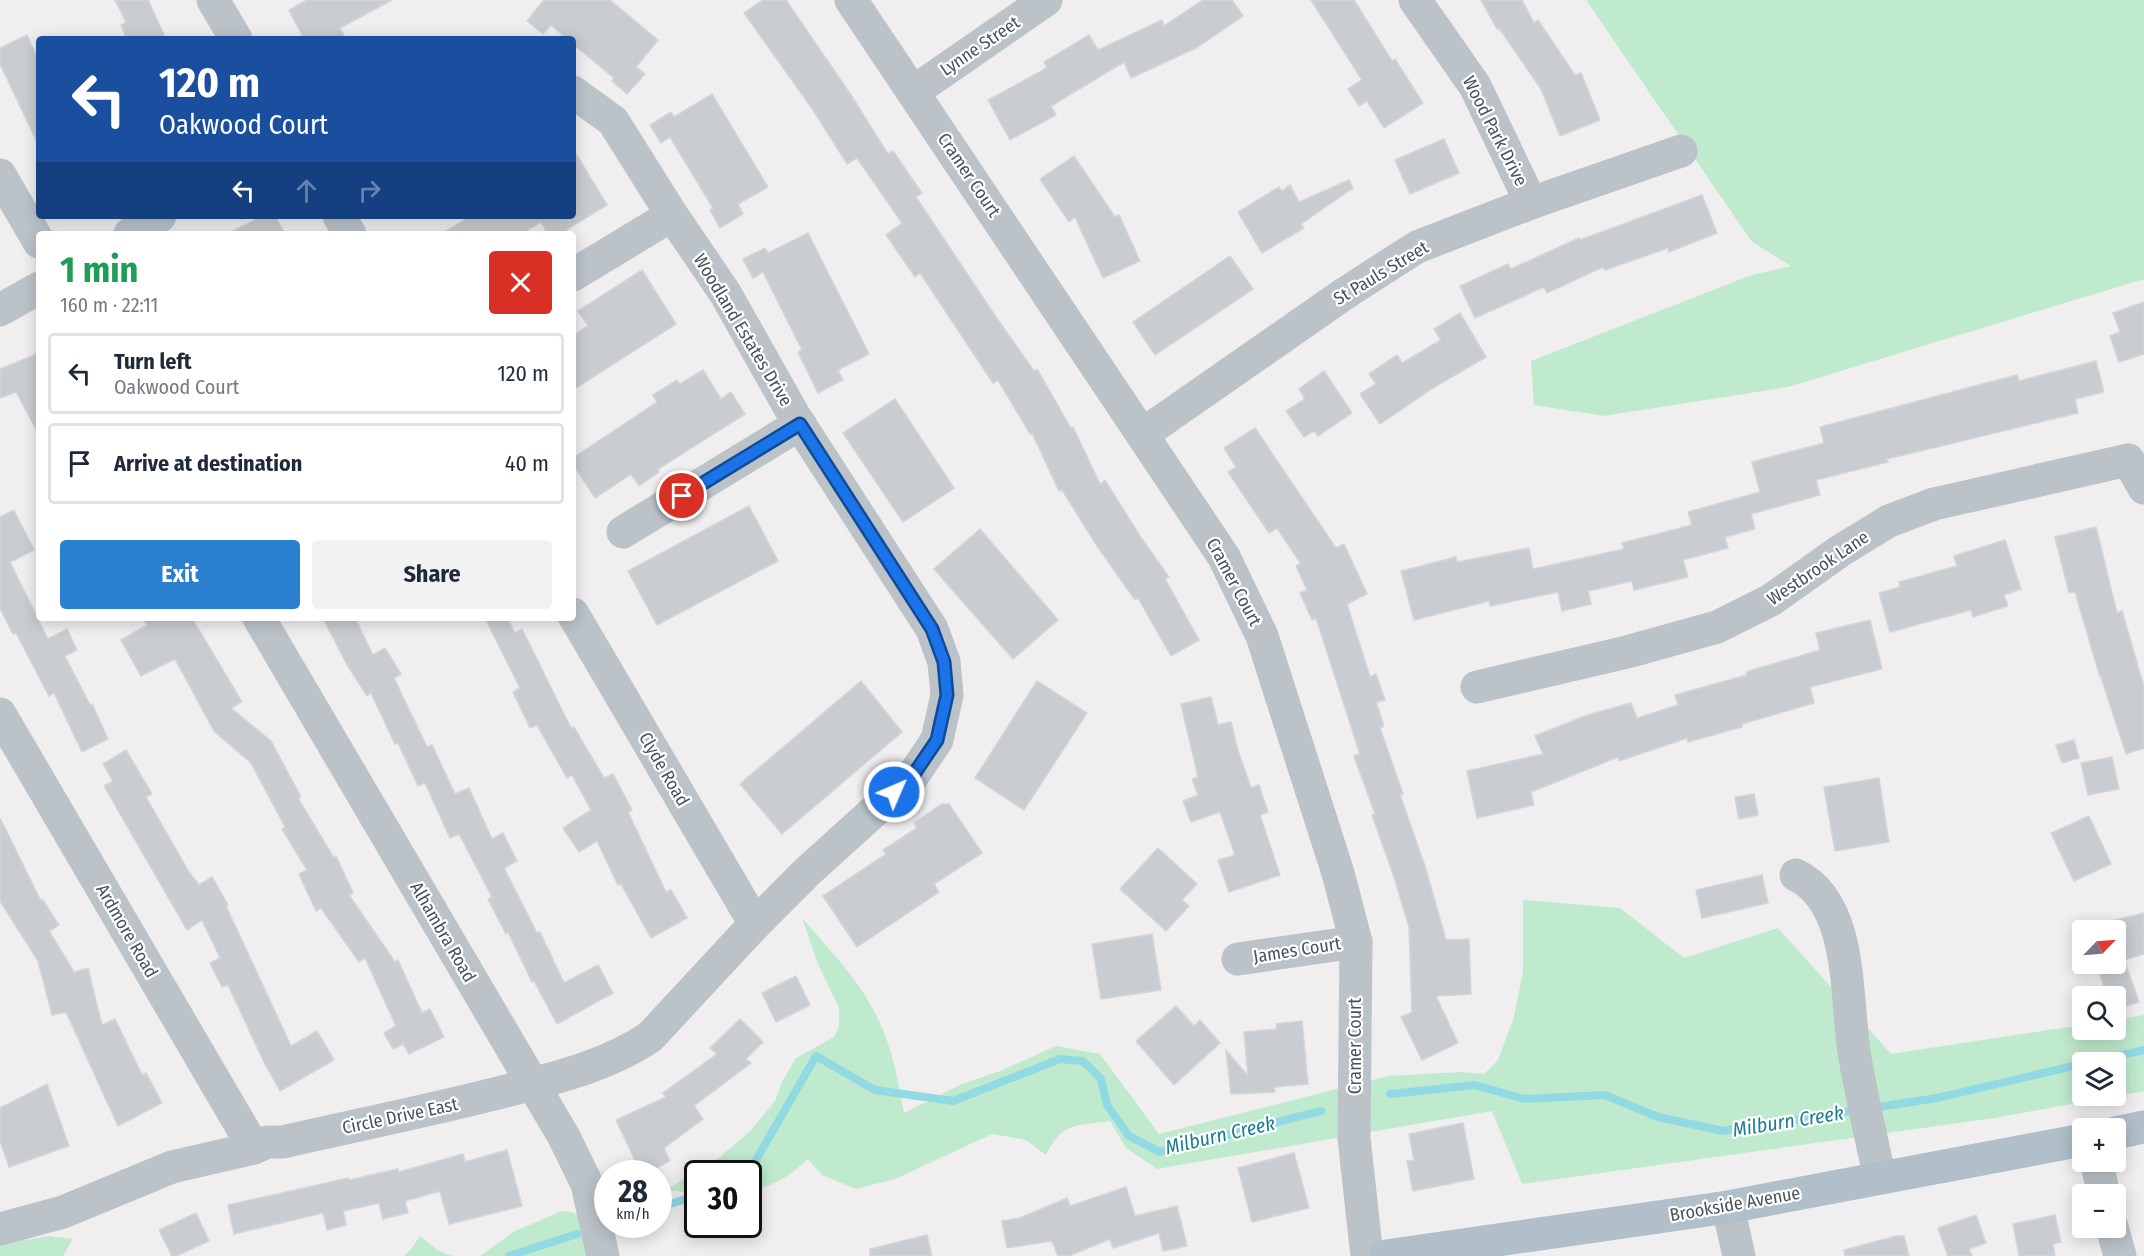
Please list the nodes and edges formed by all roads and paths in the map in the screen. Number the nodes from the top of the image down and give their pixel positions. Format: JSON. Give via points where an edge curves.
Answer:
{"nodes":[{"id":1,"x":213,"y":0,"type":"edge"},
{"id":2,"x":851,"y":0,"type":"edge"},
{"id":3,"x":1046,"y":0,"type":"edge"},
{"id":4,"x":1415,"y":0,"type":"edge"},
{"id":5,"x":234,"y":36,"type":"edge"},
{"id":6,"x":913,"y":92,"type":"junction"},
{"id":7,"x":576,"y":94,"type":"edge"},
{"id":8,"x":1681,"y":151,"type":"dead end"},
{"id":9,"x":0,"y":175,"type":"edge"},
{"id":10,"x":1531,"y":203,"type":"junction"},
{"id":11,"x":672,"y":215,"type":"junction"},
{"id":12,"x":155,"y":219,"type":"edge"},
{"id":13,"x":135,"y":231,"type":"edge"},
{"id":14,"x":36,"y":237,"type":"edge"},
{"id":15,"x":576,"y":273,"type":"edge"},
{"id":16,"x":36,"y":290,"type":"edge"},
{"id":17,"x":0,"y":310,"type":"edge"},
{"id":18,"x":800,"y":424,"type":"junction"},
{"id":19,"x":1143,"y":434,"type":"junction"},
{"id":20,"x":2139,"y":463,"type":"edge"},
{"id":21,"x":623,"y":532,"type":"dead end"},
{"id":22,"x":576,"y":619,"type":"edge"},
{"id":23,"x":261,"y":621,"type":"edge"},
{"id":24,"x":1477,"y":687,"type":"dead end"},
{"id":25,"x":0,"y":714,"type":"edge"},
{"id":26,"x":1796,"y":875,"type":"dead end"},
{"id":27,"x":755,"y":924,"type":"junction"},
{"id":28,"x":1356,"y":942,"type":"junction"},
{"id":29,"x":1238,"y":959,"type":"dead end"},
{"id":30,"x":532,"y":1084,"type":"junction"},
{"id":31,"x":2144,"y":1127,"type":"edge"},
{"id":32,"x":2126,"y":1131,"type":"edge"},
{"id":33,"x":2072,"y":1142,"type":"edge"},
{"id":34,"x":254,"y":1148,"type":"junction"},
{"id":35,"x":1880,"y":1178,"type":"junction"},
{"id":36,"x":1728,"y":1207,"type":"junction"},
{"id":37,"x":0,"y":1229,"type":"edge"},
{"id":38,"x":2115,"y":1238,"type":"edge"},
{"id":39,"x":603,"y":1256,"type":"edge"},
{"id":40,"x":1367,"y":1256,"type":"edge"},
{"id":41,"x":1386,"y":1256,"type":"edge"},
{"id":42,"x":1739,"y":1256,"type":"edge"},
{"id":43,"x":2120,"y":1256,"type":"edge"}],
"edges":[{"from":1,"to":5,"type":"street"},
{"from":2,"to":6,"type":"street","name":"Cramer Court"},
{"from":3,"to":6,"type":"street","name":"Lynne Street"},
{"from":4,"to":10,"type":"street","name":"Wood Park Drive","via":[[1475,86]]},
{"from":6,"to":19,"type":"street","name":"Cramer Court"},
{"from":7,"to":11,"type":"street","name":"Woodland Estates Drive","via":[[613,121]]},
{"from":8,"to":10,"type":"street","name":"St Pauls Street"},
{"from":9,"to":14,"type":"street"},
{"from":10,"to":19,"type":"street","name":"St Pauls Street","via":[[1417,247]]},
{"from":11,"to":15,"type":"street"},
{"from":11,"to":18,"type":"street","name":"Woodland Estates Drive","via":[[725,293]]},
{"from":12,"to":13,"type":"street"},
{"from":16,"to":17,"type":"street"},
{"from":18,"to":21,"type":"street"},
{"from":18,"to":27,"type":"street","name":"Woodland Estates Drive","via":[[932,629],[944,662],[947,695],[937,740],[912,777]]},
{"from":19,"to":28,"type":"street","name":"Cramer Court","via":[[1224,557],[1262,636],[1338,873]]},
{"from":20,"to":24,"type":"street","name":"Westbrook Lane","via":[[1934,504],[1889,521],[1771,600],[1717,627]]},
{"from":22,"to":27,"type":"street","name":"Clyde Road"},
{"from":23,"to":30,"type":"street","name":"Alhambra Road"},
{"from":25,"to":34,"type":"street","name":"Ardmore Road"},
{"from":26,"to":35,"type":"street","via":[[1808,881],[1823,898],[1843,942],[1854,1057]]},
{"from":27,"to":30,"type":"street","name":"Circle Drive East","via":[[650,1037],[603,1062]]},
{"from":28,"to":29,"type":"street","name":"James Court"},
{"from":28,"to":40,"type":"street","name":"Cramer Court","via":[[1354,1138]]},
{"from":30,"to":34,"type":"street","name":"Circle Drive East"},
{"from":30,"to":39,"type":"street","name":"Alhambra Road","via":[[587,1184]]},
{"from":31,"to":32,"type":"main road"},
{"from":33,"to":35,"type":"main road","name":"Brookside Avenue"},
{"from":34,"to":37,"type":"street","name":"Circle Drive East","via":[[172,1167],[63,1212]]},
{"from":35,"to":36,"type":"main road","name":"Brookside Avenue"},
{"from":36,"to":41,"type":"main road","name":"Brookside Avenue"},
{"from":36,"to":42,"type":"street"},
{"from":38,"to":43,"type":"street"}]}
